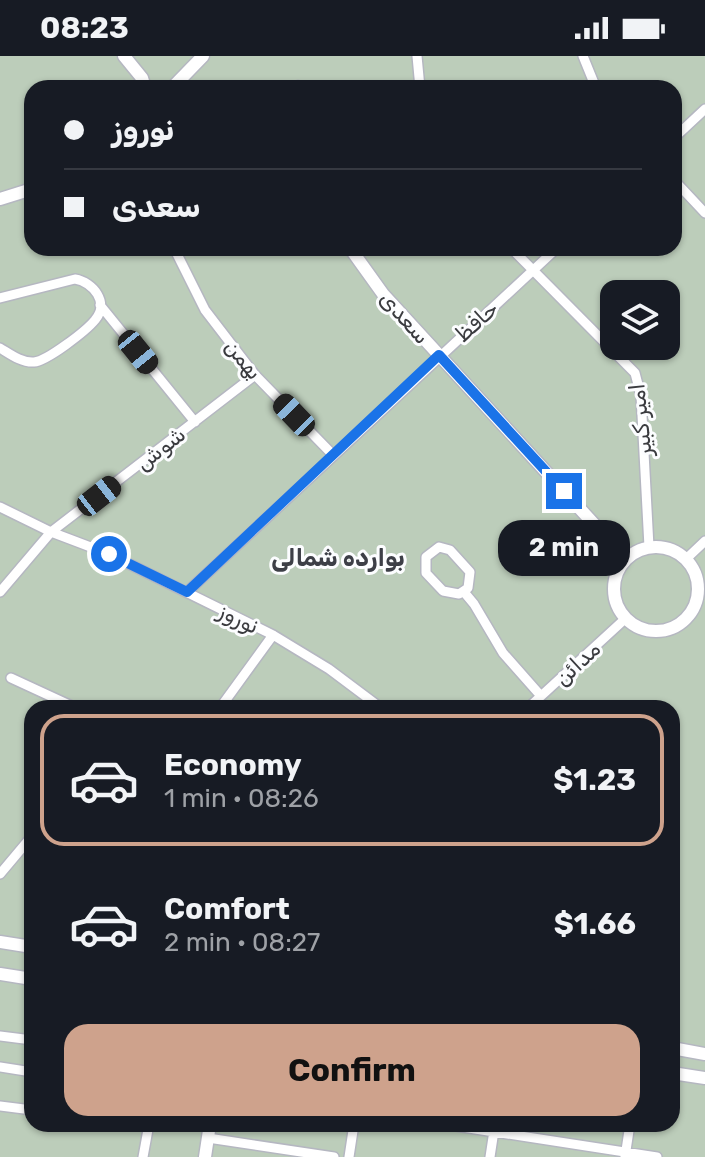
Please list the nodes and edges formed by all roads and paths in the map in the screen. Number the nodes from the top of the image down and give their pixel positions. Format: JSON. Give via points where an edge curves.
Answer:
{"nodes":[{"id":1,"x":124,"y":56,"type":"edge"},
{"id":2,"x":203,"y":56,"type":"edge"},
{"id":3,"x":417,"y":56,"type":"edge"},
{"id":4,"x":583,"y":56,"type":"edge"},
{"id":5,"x":143,"y":80,"type":"edge"},
{"id":6,"x":180,"y":80,"type":"edge"},
{"id":7,"x":419,"y":80,"type":"edge"},
{"id":8,"x":593,"y":80,"type":"edge"},
{"id":9,"x":705,"y":109,"type":"edge"},
{"id":10,"x":682,"y":131,"type":"edge"},
{"id":11,"x":682,"y":189,"type":"edge"},
{"id":12,"x":24,"y":192,"type":"edge"},
{"id":13,"x":0,"y":199,"type":"edge"},
{"id":14,"x":705,"y":213,"type":"edge"},
{"id":15,"x":178,"y":256,"type":"edge"},
{"id":16,"x":356,"y":256,"type":"edge"},
{"id":17,"x":519,"y":256,"type":"edge"},
{"id":18,"x":548,"y":256,"type":"edge"},
{"id":19,"x":533,"y":270,"type":"junction"},
{"id":20,"x":0,"y":298,"type":"edge"},
{"id":21,"x":100,"y":305,"type":"junction"},
{"id":22,"x":0,"y":348,"type":"edge"},
{"id":23,"x":439,"y":355,"type":"junction"},
{"id":24,"x":255,"y":375,"type":"junction"},
{"id":25,"x":195,"y":422,"type":"junction"},
{"id":26,"x":333,"y":455,"type":"junction"},
{"id":27,"x":0,"y":507,"type":"edge"},
{"id":28,"x":51,"y":532,"type":"junction"},
{"id":29,"x":705,"y":541,"type":"edge"},
{"id":30,"x":649,"y":547,"type":"junction"},
{"id":31,"x":626,"y":559,"type":"junction"},
{"id":32,"x":686,"y":559,"type":"junction"},
{"id":33,"x":0,"y":592,"type":"edge"},
{"id":34,"x":187,"y":592,"type":"junction"},
{"id":35,"x":464,"y":592,"type":"junction"},
{"id":36,"x":700,"y":601,"type":"edge"},
{"id":37,"x":626,"y":618,"type":"junction"},
{"id":38,"x":273,"y":635,"type":"junction"},
{"id":39,"x":11,"y":678,"type":"dead end"},
{"id":40,"x":541,"y":696,"type":"junction"},
{"id":41,"x":59,"y":700,"type":"edge"},
{"id":42,"x":226,"y":700,"type":"edge"},
{"id":43,"x":370,"y":700,"type":"edge"},
{"id":44,"x":537,"y":700,"type":"edge"},
{"id":45,"x":24,"y":844,"type":"edge"},
{"id":46,"x":2,"y":867,"type":"edge"},
{"id":47,"x":0,"y":942,"type":"edge"},
{"id":48,"x":24,"y":946,"type":"edge"},
{"id":49,"x":0,"y":974,"type":"edge"},
{"id":50,"x":24,"y":978,"type":"edge"},
{"id":51,"x":0,"y":1036,"type":"edge"},
{"id":52,"x":24,"y":1039,"type":"edge"},
{"id":53,"x":680,"y":1049,"type":"edge"},
{"id":54,"x":705,"y":1054,"type":"edge"},
{"id":55,"x":0,"y":1067,"type":"edge"},
{"id":56,"x":24,"y":1071,"type":"edge"},
{"id":57,"x":680,"y":1074,"type":"edge"},
{"id":58,"x":705,"y":1078,"type":"edge"},
{"id":59,"x":0,"y":1106,"type":"edge"},
{"id":60,"x":24,"y":1109,"type":"edge"},
{"id":61,"x":148,"y":1132,"type":"edge"},
{"id":62,"x":209,"y":1132,"type":"edge"},
{"id":63,"x":353,"y":1132,"type":"edge"},
{"id":64,"x":493,"y":1132,"type":"edge"},
{"id":65,"x":513,"y":1132,"type":"edge"},
{"id":66,"x":629,"y":1132,"type":"edge"},
{"id":67,"x":208,"y":1138,"type":"junction"},
{"id":68,"x":625,"y":1155,"type":"edge"},
{"id":69,"x":143,"y":1157,"type":"edge"},
{"id":70,"x":205,"y":1157,"type":"edge"},
{"id":71,"x":334,"y":1157,"type":"edge"},
{"id":72,"x":349,"y":1157,"type":"edge"},
{"id":73,"x":490,"y":1157,"type":"edge"},
{"id":74,"x":657,"y":1157,"type":"edge"}],
"edges":[{"from":1,"to":5,"type":"street"},
{"from":2,"to":6,"type":"street"},
{"from":3,"to":7,"type":"street"},
{"from":4,"to":8,"type":"street"},
{"from":9,"to":10,"type":"street"},
{"from":11,"to":14,"type":"street"},
{"from":12,"to":13,"type":"street"},
{"from":15,"to":24,"type":"street","name":"بهمن","via":[[205,310]]},
{"from":16,"to":23,"type":"street","name":"سعدی"},
{"from":17,"to":19,"type":"street","name":"امیر کبیر"},
{"from":18,"to":19,"type":"street","name":"حافظ"},
{"from":19,"to":23,"type":"street","name":"حافظ"},
{"from":19,"to":30,"type":"street","name":"امیر کبیر","via":[[635,373],[641,396]]},
{"from":20,"to":21,"type":"street","via":[[75,279],[90,284]]},
{"from":21,"to":22,"type":"street","via":[[95,320],[44,360],[29,362]]},
{"from":21,"to":25,"type":"street"},
{"from":23,"to":26,"type":"street","name":"حافظ"},
{"from":23,"to":31,"type":"street","name":"سعدی"},
{"from":24,"to":25,"type":"street","name":"شوش"},
{"from":24,"to":26,"type":"street","name":"بهمن"},
{"from":25,"to":28,"type":"street","name":"شوش"},
{"from":26,"to":34,"type":"street","name":"حافظ"},
{"from":27,"to":28,"type":"street","name":"نوروز"},
{"from":28,"to":33,"type":"street","name":"شوش"},
{"from":28,"to":34,"type":"street","name":"نوروز"},
{"from":29,"to":32,"type":"street"},
{"from":30,"to":31,"type":"street"},
{"from":30,"to":32,"type":"street","via":[[663,547]]},
{"from":31,"to":37,"type":"street","via":[[614,582],[614,595]]},
{"from":32,"to":36,"type":"street"},
{"from":34,"to":38,"type":"street","name":"نوروز"},
{"from":35,"to":35,"type":"street","via":[[471,577],[467,567],[445,548],[429,552],[426,573],[448,593]]},
{"from":35,"to":40,"type":"street","via":[[503,653]]},
{"from":36,"to":37,"type":"street","via":[[685,619],[662,630],[636,626]]},
{"from":37,"to":40,"type":"street","name":"مدائن"},
{"from":38,"to":42,"type":"street"},
{"from":38,"to":43,"type":"street","name":"نوروز"},
{"from":39,"to":41,"type":"street"},
{"from":40,"to":44,"type":"street","name":"مدائن"},
{"from":45,"to":46,"type":"street"},
{"from":47,"to":48,"type":"street"},
{"from":49,"to":50,"type":"street"},
{"from":51,"to":52,"type":"street"},
{"from":53,"to":54,"type":"street"},
{"from":55,"to":56,"type":"street"},
{"from":57,"to":58,"type":"street"},
{"from":59,"to":60,"type":"street"},
{"from":61,"to":69,"type":"street"},
{"from":62,"to":67,"type":"street"},
{"from":63,"to":72,"type":"street"},
{"from":64,"to":73,"type":"street"},
{"from":65,"to":68,"type":"street"},
{"from":66,"to":68,"type":"street"},
{"from":67,"to":70,"type":"street"},
{"from":67,"to":71,"type":"street"},
{"from":68,"to":74,"type":"street"}]}
